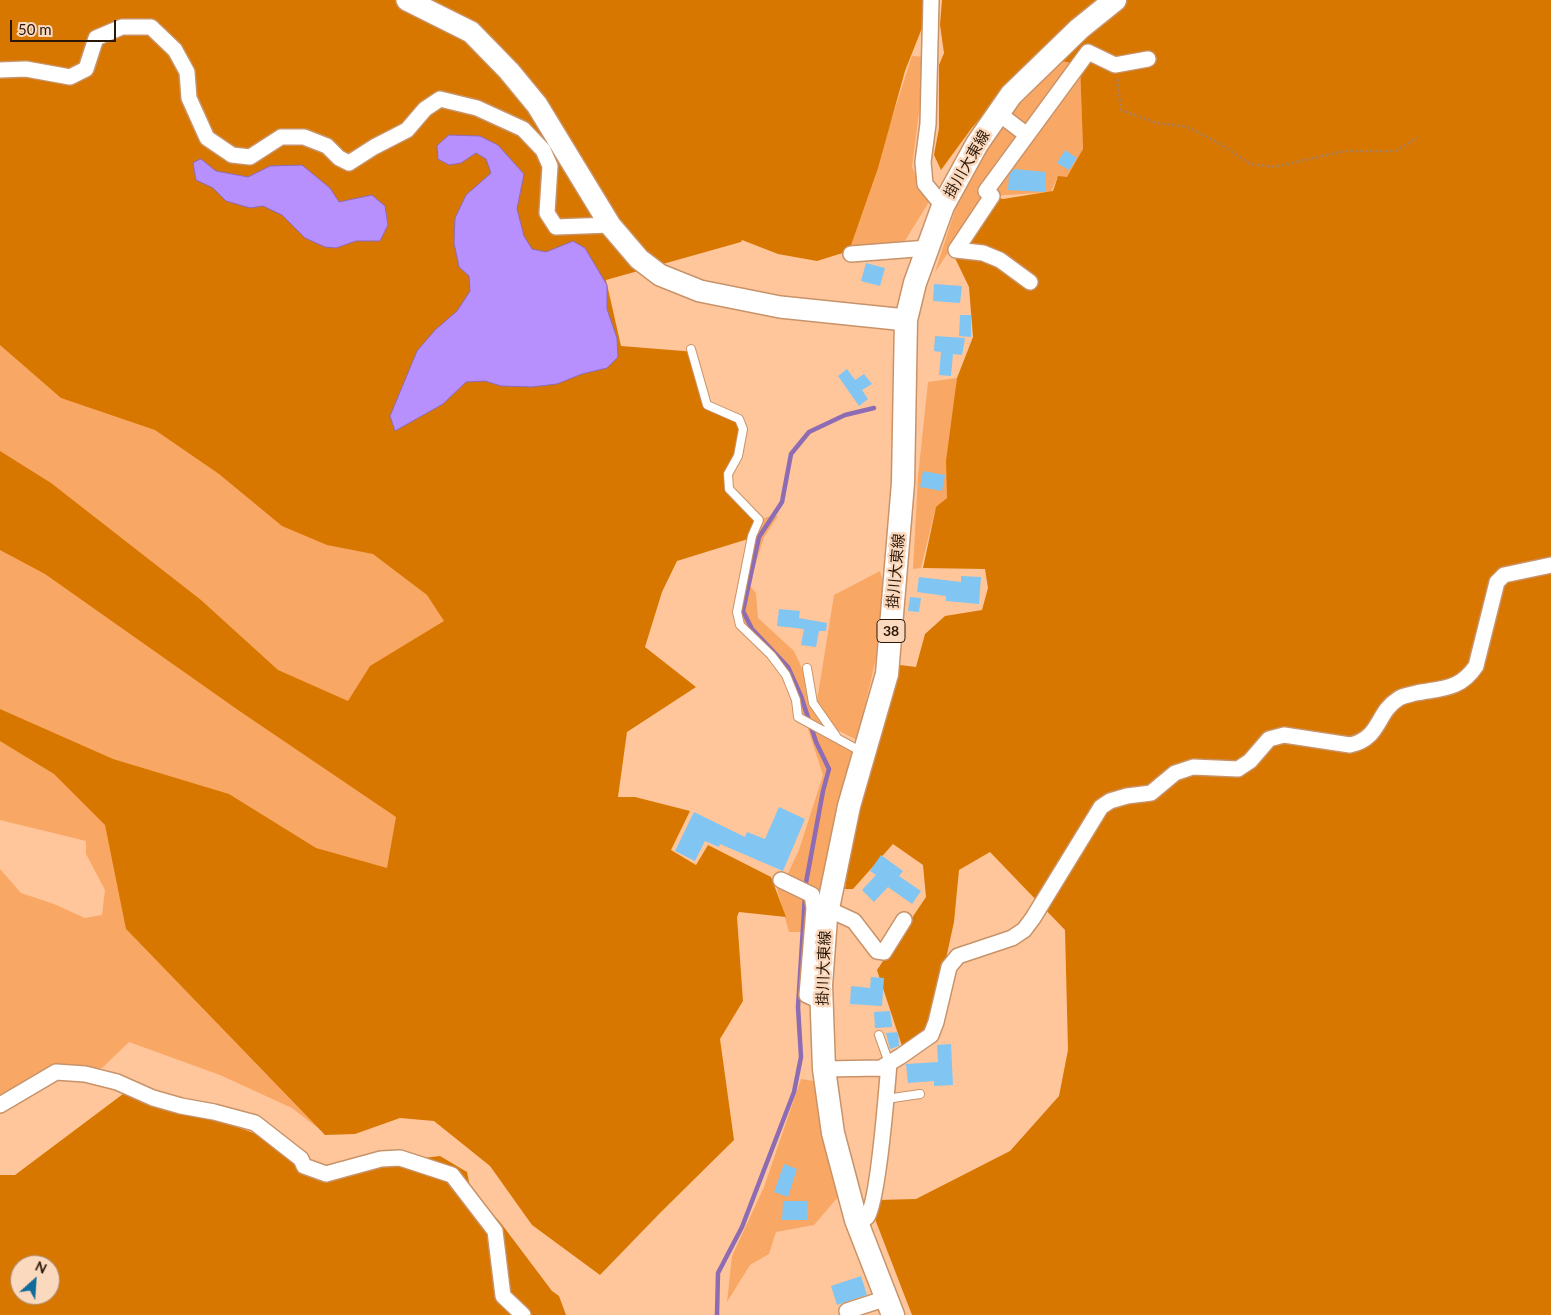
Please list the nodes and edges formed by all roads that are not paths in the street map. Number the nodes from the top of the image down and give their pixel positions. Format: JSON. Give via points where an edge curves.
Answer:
{"nodes":[{"id":1,"x":407,"y":0,"type":"edge"},
{"id":2,"x":931,"y":0,"type":"edge"},
{"id":3,"x":1115,"y":0,"type":"edge"},
{"id":4,"x":1148,"y":59,"type":"dead end"},
{"id":5,"x":0,"y":70,"type":"edge"},
{"id":6,"x":998,"y":113,"type":"junction"},
{"id":7,"x":1027,"y":136,"type":"junction"},
{"id":8,"x":943,"y":206,"type":"junction"},
{"id":9,"x":610,"y":225,"type":"junction"},
{"id":10,"x":928,"y":248,"type":"junction"},
{"id":11,"x":850,"y":254,"type":"dead end"},
{"id":12,"x":1030,"y":282,"type":"dead end"},
{"id":13,"x":906,"y":320,"type":"junction"},
{"id":14,"x":691,"y":349,"type":"dead end"},
{"id":15,"x":1551,"y":565,"type":"edge"},
{"id":16,"x":807,"y":668,"type":"dead end"},
{"id":17,"x":837,"y":738,"type":"junction"},
{"id":18,"x":865,"y":753,"type":"junction"},
{"id":19,"x":781,"y":880,"type":"dead end"},
{"id":20,"x":814,"y":898,"type":"junction"},
{"id":21,"x":904,"y":920,"type":"dead end"},
{"id":22,"x":879,"y":1035,"type":"dead end"},
{"id":23,"x":889,"y":1063,"type":"junction"},
{"id":24,"x":824,"y":1069,"type":"junction"},
{"id":25,"x":920,"y":1094,"type":"dead end"},
{"id":26,"x":886,"y":1099,"type":"junction"},
{"id":27,"x":0,"y":1105,"type":"edge"},
{"id":28,"x":858,"y":1224,"type":"junction"},
{"id":29,"x":890,"y":1307,"type":"edge"},
{"id":30,"x":847,"y":1311,"type":"dead end"},
{"id":31,"x":523,"y":1315,"type":"edge"}],
"edges":[{"from":1,"to":9,"type":"street","via":[[471,32],[509,71],[537,105]]},
{"from":2,"to":8,"type":"street","via":[[928,124],[923,162],[925,184]]},
{"from":3,"to":6,"type":"main road","name":"掛川大東線","number":"38","via":[[1065,42],[1011,95]]},
{"from":4,"to":7,"type":"street","via":[[1115,65],[1088,52]]},
{"from":5,"to":9,"type":"street","via":[[26,69],[70,77],[86,69],[96,38],[122,27],[151,27],[175,50],[187,72],[189,98],[207,138],[232,155],[250,157],[281,137],[304,137],[328,146],[338,158],[349,163],[407,130],[425,109],[440,99],[477,108],[523,129],[543,150],[550,166],[547,212],[556,227]]},
{"from":6,"to":7,"type":"street"},
{"from":6,"to":8,"type":"main road","name":"掛川大東線","number":"38","via":[[976,144]]},
{"from":7,"to":12,"type":"street","via":[[986,191],[992,196],[956,250],[983,253],[1000,260]]},
{"from":8,"to":10,"type":"main road","name":"掛川大東線","number":"38"},
{"from":9,"to":13,"type":"street","via":[[639,259],[660,275],[700,291],[780,307]]},
{"from":10,"to":11,"type":"street"},
{"from":10,"to":13,"type":"main road","name":"掛川大東線","number":"38"},
{"from":13,"to":18,"type":"main road","name":"掛川大東線","number":"38","via":[[903,483],[888,674]]},
{"from":14,"to":17,"type":"lane","via":[[707,405],[739,419],[743,429],[738,456],[728,474],[729,489],[758,520],[737,612],[740,625],[771,655],[786,675],[796,700],[798,717]]},
{"from":15,"to":23,"type":"street","via":[[1504,575],[1497,582],[1476,666],[1469,678],[1456,686],[1399,698],[1361,742],[1350,745],[1284,735],[1269,739],[1250,761],[1238,768],[1193,767],[1176,773],[1151,793],[1127,796],[1101,807],[1024,930],[1012,938],[958,956],[949,968],[930,1035]]},
{"from":16,"to":17,"type":"lane","via":[[813,703]]},
{"from":17,"to":18,"type":"lane"},
{"from":18,"to":20,"type":"main road","name":"掛川大東線","number":"38"},
{"from":19,"to":20,"type":"street"},
{"from":20,"to":21,"type":"street","via":[[854,920],[877,950],[884,952]]},
{"from":20,"to":24,"type":"main road","name":"掛川大東線","number":"38","via":[[822,985]]},
{"from":22,"to":23,"type":"lane"},
{"from":23,"to":24,"type":"street","via":[[881,1068]]},
{"from":23,"to":26,"type":"street"},
{"from":24,"to":28,"type":"main road","name":"掛川大東線","number":"38","via":[[833,1133]]},
{"from":25,"to":26,"type":"lane"},
{"from":26,"to":28,"type":"street","via":[[874,1197],[868,1216]]},
{"from":27,"to":31,"type":"street","via":[[56,1072],[85,1074],[117,1082],[153,1098],[255,1123],[301,1159],[304,1166],[326,1174],[381,1159],[400,1158],[452,1176],[495,1231],[503,1296]]},
{"from":28,"to":29,"type":"main road","name":"掛川大東線","number":"38"},
{"from":29,"to":30,"type":"street"}]}
